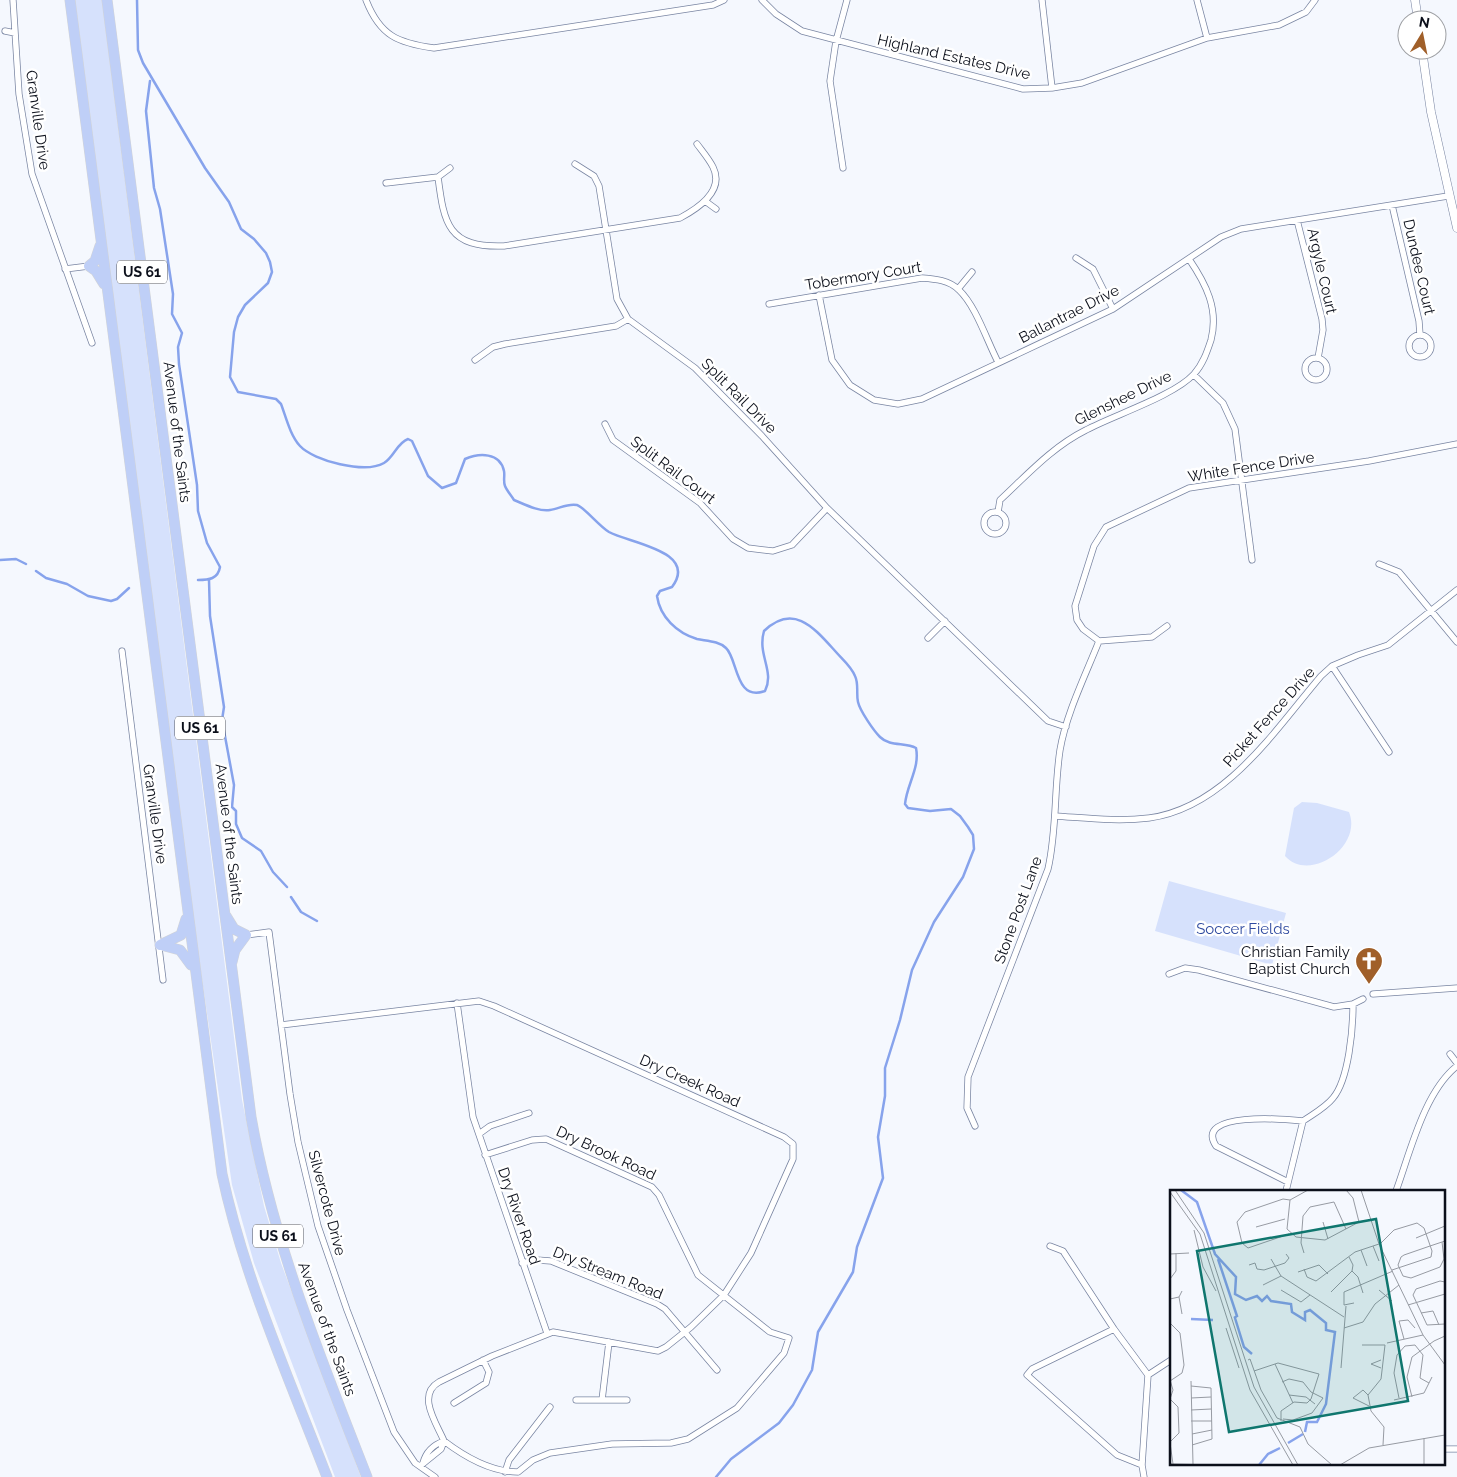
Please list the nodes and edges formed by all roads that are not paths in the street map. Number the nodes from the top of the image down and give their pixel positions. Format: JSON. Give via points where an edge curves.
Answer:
{"nodes":[{"id":1,"x":13,"y":0,"type":"edge"},
{"id":2,"x":70,"y":0,"type":"edge"},
{"id":3,"x":107,"y":0,"type":"edge"},
{"id":4,"x":366,"y":0,"type":"edge"},
{"id":5,"x":724,"y":0,"type":"edge"},
{"id":6,"x":762,"y":0,"type":"edge"},
{"id":7,"x":847,"y":0,"type":"edge"},
{"id":8,"x":1042,"y":0,"type":"edge"},
{"id":9,"x":1197,"y":0,"type":"edge"},
{"id":10,"x":1315,"y":0,"type":"edge"},
{"id":11,"x":5,"y":31,"type":"dead end"},
{"id":12,"x":16,"y":33,"type":"junction"},
{"id":13,"x":1207,"y":38,"type":"junction"},
{"id":14,"x":836,"y":41,"type":"junction"},
{"id":15,"x":1423,"y":60,"type":"edge"},
{"id":16,"x":1052,"y":88,"type":"junction"},
{"id":17,"x":698,"y":144,"type":"dead end"},
{"id":18,"x":575,"y":164,"type":"dead end"},
{"id":19,"x":450,"y":168,"type":"dead end"},
{"id":20,"x":843,"y":168,"type":"dead end"},
{"id":21,"x":438,"y":177,"type":"junction"},
{"id":22,"x":386,"y":183,"type":"dead end"},
{"id":23,"x":1457,"y":189,"type":"edge"},
{"id":24,"x":1451,"y":197,"type":"edge"},
{"id":25,"x":705,"y":201,"type":"junction"},
{"id":26,"x":1392,"y":205,"type":"junction"},
{"id":27,"x":716,"y":209,"type":"dead end"},
{"id":28,"x":1297,"y":220,"type":"junction"},
{"id":29,"x":1457,"y":228,"type":"edge"},
{"id":30,"x":608,"y":229,"type":"junction"},
{"id":31,"x":101,"y":242,"type":"junction"},
{"id":32,"x":1076,"y":258,"type":"dead end"},
{"id":33,"x":1189,"y":259,"type":"junction"},
{"id":34,"x":89,"y":266,"type":"junction"},
{"id":35,"x":65,"y":269,"type":"junction"},
{"id":36,"x":972,"y":272,"type":"dead end"},
{"id":37,"x":958,"y":289,"type":"junction"},
{"id":38,"x":107,"y":290,"type":"junction"},
{"id":39,"x":820,"y":295,"type":"junction"},
{"id":40,"x":769,"y":304,"type":"dead end"},
{"id":41,"x":1113,"y":309,"type":"junction"},
{"id":42,"x":628,"y":319,"type":"junction"},
{"id":43,"x":1420,"y":335,"type":"junction"},
{"id":44,"x":92,"y":343,"type":"dead end"},
{"id":45,"x":1318,"y":358,"type":"junction"},
{"id":46,"x":475,"y":360,"type":"dead end"},
{"id":47,"x":998,"y":362,"type":"junction"},
{"id":48,"x":1194,"y":375,"type":"junction"},
{"id":49,"x":605,"y":424,"type":"dead end"},
{"id":50,"x":1457,"y":444,"type":"edge"},
{"id":51,"x":1242,"y":478,"type":"junction"},
{"id":52,"x":827,"y":508,"type":"junction"},
{"id":53,"x":998,"y":512,"type":"junction"},
{"id":54,"x":1252,"y":560,"type":"dead end"},
{"id":55,"x":1379,"y":564,"type":"dead end"},
{"id":56,"x":1457,"y":590,"type":"edge"},
{"id":57,"x":1432,"y":612,"type":"junction"},
{"id":58,"x":945,"y":621,"type":"junction"},
{"id":59,"x":1167,"y":626,"type":"dead end"},
{"id":60,"x":928,"y":638,"type":"dead end"},
{"id":61,"x":1099,"y":641,"type":"junction"},
{"id":62,"x":1457,"y":642,"type":"edge"},
{"id":63,"x":122,"y":651,"type":"dead end"},
{"id":64,"x":1332,"y":666,"type":"junction"},
{"id":65,"x":1066,"y":728,"type":"junction"},
{"id":66,"x":1389,"y":752,"type":"dead end"},
{"id":67,"x":1055,"y":816,"type":"junction"},
{"id":68,"x":224,"y":911,"type":"junction"},
{"id":69,"x":187,"y":915,"type":"junction"},
{"id":70,"x":246,"y":935,"type":"junction"},
{"id":71,"x":160,"y":945,"type":"junction"},
{"id":72,"x":231,"y":968,"type":"junction"},
{"id":73,"x":194,"y":969,"type":"junction"},
{"id":74,"x":1169,"y":974,"type":"dead end"},
{"id":75,"x":163,"y":980,"type":"dead end"},
{"id":76,"x":1457,"y":988,"type":"edge"},
{"id":77,"x":1373,"y":994,"type":"dead end"},
{"id":78,"x":1363,"y":999,"type":"dead end"},
{"id":79,"x":457,"y":1003,"type":"junction"},
{"id":80,"x":1353,"y":1004,"type":"junction"},
{"id":81,"x":281,"y":1025,"type":"junction"},
{"id":82,"x":1450,"y":1054,"type":"dead end"},
{"id":83,"x":1457,"y":1064,"type":"edge"},
{"id":84,"x":529,"y":1113,"type":"dead end"},
{"id":85,"x":1303,"y":1121,"type":"junction"},
{"id":86,"x":975,"y":1126,"type":"dead end"},
{"id":87,"x":479,"y":1134,"type":"junction"},
{"id":88,"x":485,"y":1154,"type":"junction"},
{"id":89,"x":1288,"y":1182,"type":"junction"},
{"id":90,"x":1286,"y":1190,"type":"edge"},
{"id":91,"x":1396,"y":1190,"type":"edge"},
{"id":92,"x":1050,"y":1246,"type":"dead end"},
{"id":93,"x":522,"y":1262,"type":"junction"},
{"id":94,"x":724,"y":1295,"type":"junction"},
{"id":95,"x":1114,"y":1329,"type":"junction"},
{"id":96,"x":547,"y":1333,"type":"junction"},
{"id":97,"x":684,"y":1333,"type":"junction"},
{"id":98,"x":609,"y":1342,"type":"junction"},
{"id":99,"x":483,"y":1360,"type":"junction"},
{"id":100,"x":1170,"y":1361,"type":"edge"},
{"id":101,"x":717,"y":1370,"type":"dead end"},
{"id":102,"x":1148,"y":1375,"type":"junction"},
{"id":103,"x":576,"y":1400,"type":"dead end"},
{"id":104,"x":602,"y":1400,"type":"junction"},
{"id":105,"x":627,"y":1400,"type":"dead end"},
{"id":106,"x":454,"y":1403,"type":"dead end"},
{"id":107,"x":550,"y":1407,"type":"dead end"},
{"id":108,"x":444,"y":1441,"type":"junction"},
{"id":109,"x":1444,"y":1449,"type":"edge"},
{"id":110,"x":1457,"y":1449,"type":"edge"},
{"id":111,"x":422,"y":1465,"type":"junction"},
{"id":112,"x":1142,"y":1465,"type":"junction"},
{"id":113,"x":505,"y":1472,"type":"junction"},
{"id":114,"x":327,"y":1477,"type":"edge"},
{"id":115,"x":366,"y":1477,"type":"edge"},
{"id":116,"x":435,"y":1477,"type":"edge"},
{"id":117,"x":1144,"y":1477,"type":"edge"}],
"edges":[{"from":1,"to":12,"type":"street","name":"Granville Drive"},
{"from":2,"to":31,"type":"highway","number":"US 61"},
{"from":3,"to":68,"type":"highway","name":"Avenue of the Saints","number":"US 61"},
{"from":4,"to":5,"type":"street","via":[[381,28],[393,37],[406,44],[434,48],[713,5]]},
{"from":6,"to":14,"type":"street","name":"Highland Estates Drive","via":[[802,31]]},
{"from":7,"to":14,"type":"street"},
{"from":8,"to":16,"type":"street"},
{"from":9,"to":13,"type":"street"},
{"from":10,"to":13,"type":"street","name":"Highland Estates Drive","via":[[1306,12],[1279,25]]},
{"from":11,"to":12,"type":"street"},
{"from":12,"to":35,"type":"street","name":"Granville Drive","via":[[19,94],[32,174]]},
{"from":13,"to":16,"type":"street","name":"Highland Estates Drive","via":[[1082,83]]},
{"from":14,"to":16,"type":"street","name":"Highland Estates Drive","via":[[1023,89]]},
{"from":14,"to":20,"type":"street","via":[[830,82]]},
{"from":15,"to":24,"type":"street","via":[[1431,112]]},
{"from":17,"to":25,"type":"street","via":[[714,169],[716,181]]},
{"from":18,"to":30,"type":"street","name":"Split Rail Drive","via":[[594,176]]},
{"from":19,"to":21,"type":"street"},
{"from":21,"to":22,"type":"street"},
{"from":21,"to":30,"type":"street","via":[[442,214],[450,229],[465,240],[484,246],[504,246]]},
{"from":23,"to":24,"type":"street","name":"Ballantrae Drive"},
{"from":24,"to":26,"type":"street","name":"Ballantrae Drive"},
{"from":24,"to":29,"type":"street"},
{"from":25,"to":27,"type":"street"},
{"from":25,"to":30,"type":"street","via":[[680,218]]},
{"from":26,"to":28,"type":"street","name":"Ballantrae Drive"},
{"from":26,"to":43,"type":"street","name":"Dundee Court"},
{"from":28,"to":33,"type":"street","name":"Ballantrae Drive","via":[[1241,229],[1221,237]]},
{"from":28,"to":45,"type":"street","name":"Argyle Court","via":[[1322,318]]},
{"from":30,"to":42,"type":"street","name":"Split Rail Drive","via":[[617,298]]},
{"from":31,"to":34,"type":"highway","via":[[95,261]]},
{"from":31,"to":38,"type":"highway","number":"US 61"},
{"from":32,"to":41,"type":"street","via":[[1093,268]]},
{"from":33,"to":41,"type":"street","name":"Ballantrae Drive"},
{"from":33,"to":48,"type":"street","name":"Glenshee Drive","via":[[1205,282],[1212,304],[1214,329],[1207,354]]},
{"from":34,"to":35,"type":"street"},
{"from":34,"to":38,"type":"highway","via":[[96,271]]},
{"from":35,"to":44,"type":"street","name":"Granville Drive"},
{"from":36,"to":37,"type":"street"},
{"from":37,"to":39,"type":"street","name":"Tobermory Court","via":[[940,280],[922,278]]},
{"from":37,"to":47,"type":"street","via":[[967,300]]},
{"from":38,"to":69,"type":"highway","number":"US 61"},
{"from":39,"to":40,"type":"street","name":"Tobermory Court"},
{"from":39,"to":47,"type":"street","name":"Ballantrae Drive","via":[[832,360],[850,385],[874,400],[898,404],[922,398]]},
{"from":41,"to":47,"type":"street","name":"Ballantrae Drive"},
{"from":42,"to":46,"type":"street","via":[[616,326],[493,347]]},
{"from":42,"to":52,"type":"street","name":"Split Rail Drive","via":[[695,368]]},
{"from":43,"to":43,"type":"street","name":"Dundee Court","via":[[1411,340],[1409,346],[1414,356],[1421,358],[1432,348],[1430,340]]},
{"from":45,"to":45,"type":"street","name":"Argyle Court","via":[[1310,359],[1306,365],[1306,372],[1313,380],[1324,377],[1328,370],[1326,363]]},
{"from":48,"to":51,"type":"street","via":[[1223,402],[1235,429]]},
{"from":48,"to":53,"type":"street","name":"Glenshee Drive","via":[[1175,388],[1058,446],[1000,500]]},
{"from":49,"to":52,"type":"street","name":"Split Rail Court","via":[[613,440],[700,503],[733,538],[748,548],[772,551],[792,545]]},
{"from":50,"to":51,"type":"street","name":"White Fence Drive","via":[[1370,462]]},
{"from":51,"to":54,"type":"street"},
{"from":51,"to":61,"type":"street","name":"White Fence Drive","via":[[1189,488],[1106,527],[1094,546],[1075,606],[1083,629]]},
{"from":52,"to":58,"type":"street","name":"Split Rail Drive"},
{"from":53,"to":53,"type":"street","name":"Glenshee Drive","via":[[991,512],[984,520],[984,527],[991,534],[1002,532],[1006,525]]},
{"from":55,"to":57,"type":"street","via":[[1399,572]]},
{"from":56,"to":57,"type":"street","name":"Picket Fence Drive"},
{"from":57,"to":62,"type":"street"},
{"from":57,"to":64,"type":"street","name":"Picket Fence Drive","via":[[1388,645]]},
{"from":58,"to":60,"type":"street"},
{"from":58,"to":65,"type":"street","name":"Split Rail Drive","via":[[1048,721]]},
{"from":59,"to":61,"type":"street","via":[[1152,637]]},
{"from":61,"to":65,"type":"street","name":"Stone Post Lane"},
{"from":63,"to":71,"type":"street","name":"Granville Drive"},
{"from":64,"to":66,"type":"street"},
{"from":64,"to":67,"type":"street","name":"Picket Fence Drive","via":[[1238,772],[1210,794],[1183,808],[1151,817],[1116,820]]},
{"from":65,"to":67,"type":"street","name":"Stone Post Lane","via":[[1060,749]]},
{"from":67,"to":86,"type":"street","name":"Stone Post Lane","via":[[1048,869],[968,1077],[967,1108]]},
{"from":68,"to":70,"type":"highway","via":[[234,929]]},
{"from":68,"to":72,"type":"highway","name":"Avenue of the Saints","number":"US 61"},
{"from":69,"to":71,"type":"highway","via":[[181,934]]},
{"from":69,"to":73,"type":"highway","number":"US 61"},
{"from":70,"to":72,"type":"highway","via":[[235,950]]},
{"from":70,"to":81,"type":"street","name":"Silvercote Drive","via":[[269,932]]},
{"from":71,"to":73,"type":"highway","via":[[180,950]]},
{"from":71,"to":75,"type":"street","name":"Granville Drive"},
{"from":72,"to":115,"type":"highway","name":"Avenue of the Saints","number":"US 61","via":[[251,1117],[267,1196],[290,1274]]},
{"from":73,"to":114,"type":"highway","number":"US 61","via":[[216,1134],[230,1210],[246,1264]]},
{"from":74,"to":80,"type":"street","via":[[1185,968],[1199,970],[1334,1006]]},
{"from":76,"to":77,"type":"street"},
{"from":78,"to":80,"type":"street"},
{"from":79,"to":81,"type":"street","name":"Dry Creek Road"},
{"from":79,"to":87,"type":"street","name":"Dry River Road","via":[[470,1103]]},
{"from":79,"to":94,"type":"street","name":"Dry Creek Road","via":[[479,1001],[494,1006],[793,1144],[793,1159],[751,1253]]},
{"from":80,"to":85,"type":"street","via":[[1353,1025],[1339,1089],[1326,1106]]},
{"from":81,"to":111,"type":"street","name":"Silvercote Drive","via":[[298,1142],[323,1241],[394,1432],[403,1448]]},
{"from":82,"to":83,"type":"street"},
{"from":83,"to":91,"type":"street","via":[[1430,1100]]},
{"from":84,"to":87,"type":"street","via":[[490,1126]]},
{"from":85,"to":89,"type":"street"},
{"from":85,"to":89,"type":"street","via":[[1272,1117],[1228,1122],[1217,1126],[1212,1134],[1216,1146]]},
{"from":87,"to":88,"type":"street","name":"Dry River Road"},
{"from":88,"to":93,"type":"street","name":"Dry River Road"},
{"from":88,"to":94,"type":"street","name":"Dry Brook Road","via":[[546,1139],[652,1187],[698,1275]]},
{"from":89,"to":90,"type":"street"},
{"from":92,"to":95,"type":"street","via":[[1063,1251]]},
{"from":93,"to":96,"type":"street","name":"Dry River Road"},
{"from":93,"to":97,"type":"street","name":"Dry Stream Road","via":[[551,1261],[657,1304]]},
{"from":94,"to":97,"type":"street","name":"Dry Creek Road"},
{"from":94,"to":113,"type":"street","name":"Dry Brook Road","via":[[770,1332],[788,1338],[784,1353],[737,1408],[680,1442],[612,1444],[550,1453],[518,1472]]},
{"from":95,"to":102,"type":"street"},
{"from":95,"to":112,"type":"street","via":[[1032,1369],[1027,1375],[1117,1455]]},
{"from":96,"to":98,"type":"street","name":"Dry Creek Road","via":[[562,1332]]},
{"from":96,"to":99,"type":"street","name":"Dry Creek Road"},
{"from":97,"to":98,"type":"street","name":"Dry Creek Road","via":[[658,1351]]},
{"from":97,"to":101,"type":"street","name":"Dry Stream Road"},
{"from":98,"to":104,"type":"street"},
{"from":99,"to":106,"type":"street","via":[[489,1372],[486,1383]]},
{"from":99,"to":108,"type":"street","name":"Dry Creek Road","via":[[434,1386],[429,1392],[429,1409]]},
{"from":100,"to":102,"type":"street"},
{"from":102,"to":112,"type":"street"},
{"from":103,"to":104,"type":"street"},
{"from":104,"to":105,"type":"street"},
{"from":107,"to":113,"type":"street","via":[[509,1460]]},
{"from":108,"to":111,"type":"street","via":[[441,1449]]},
{"from":108,"to":113,"type":"street","via":[[458,1452]]},
{"from":109,"to":110,"type":"street"},
{"from":111,"to":116,"type":"street","name":"Silvercote Drive"},
{"from":112,"to":117,"type":"street"}]}
